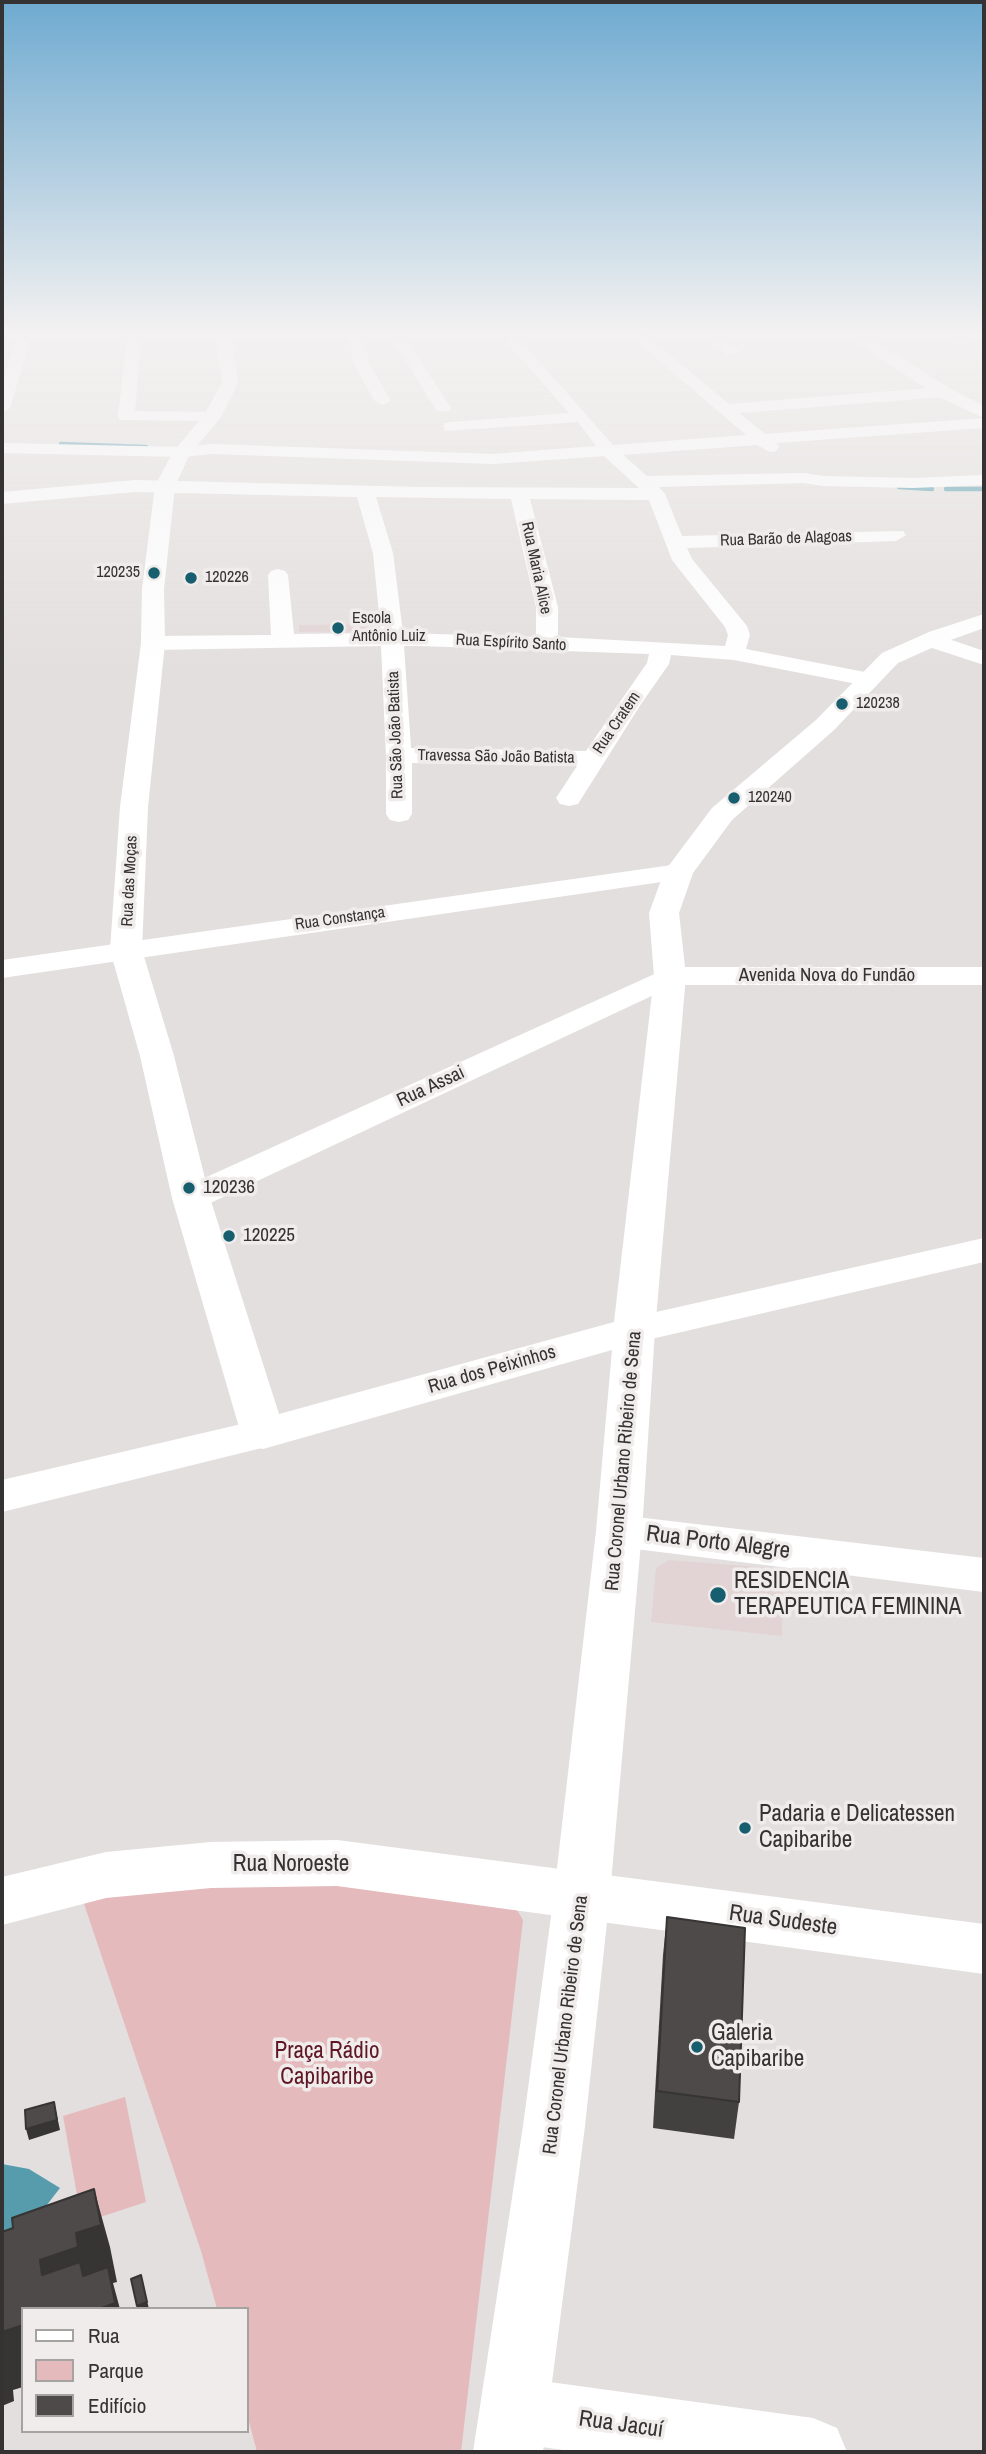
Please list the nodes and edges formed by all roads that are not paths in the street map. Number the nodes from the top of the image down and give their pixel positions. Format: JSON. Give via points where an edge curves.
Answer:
{"nodes":[{"id":1,"x":147,"y":446,"type":"edge"},
{"id":2,"x":606,"y":446,"type":"edge"},
{"id":3,"x":699,"y":446,"type":"edge"},
{"id":4,"x":768,"y":446,"type":"edge"},
{"id":5,"x":186,"y":447,"type":"junction"},
{"id":6,"x":2,"y":448,"type":"edge"},
{"id":7,"x":615,"y":456,"type":"junction"},
{"id":8,"x":804,"y":478,"type":"junction"},
{"id":9,"x":984,"y":480,"type":"edge"},
{"id":10,"x":932,"y":482,"type":"junction"},
{"id":11,"x":165,"y":486,"type":"junction"},
{"id":12,"x":650,"y":488,"type":"junction"},
{"id":13,"x":365,"y":491,"type":"junction"},
{"id":14,"x":519,"y":493,"type":"junction"},
{"id":15,"x":3,"y":494,"type":"edge"},
{"id":16,"x":960,"y":500,"type":"dead end"},
{"id":17,"x":896,"y":536,"type":"dead end"},
{"id":18,"x":675,"y":542,"type":"junction"},
{"id":19,"x":278,"y":575,"type":"dead end"},
{"id":20,"x":984,"y":621,"type":"edge"},
{"id":21,"x":392,"y":639,"type":"junction"},
{"id":22,"x":931,"y":639,"type":"junction"},
{"id":23,"x":283,"y":641,"type":"junction"},
{"id":24,"x":153,"y":643,"type":"junction"},
{"id":25,"x":548,"y":644,"type":"junction"},
{"id":26,"x":662,"y":648,"type":"junction"},
{"id":27,"x":734,"y":653,"type":"junction"},
{"id":28,"x":984,"y":658,"type":"edge"},
{"id":29,"x":867,"y":679,"type":"junction"},
{"id":30,"x":399,"y":755,"type":"junction"},
{"id":31,"x":593,"y":759,"type":"junction"},
{"id":32,"x":569,"y":798,"type":"dead end"},
{"id":33,"x":399,"y":814,"type":"dead end"},
{"id":34,"x":679,"y":872,"type":"junction"},
{"id":35,"x":127,"y":950,"type":"junction"},
{"id":36,"x":2,"y":969,"type":"edge"},
{"id":37,"x":670,"y":976,"type":"junction"},
{"id":38,"x":984,"y":976,"type":"edge"},
{"id":39,"x":191,"y":1198,"type":"junction"},
{"id":40,"x":984,"y":1250,"type":"edge"},
{"id":41,"x":634,"y":1330,"type":"junction"},
{"id":42,"x":263,"y":1434,"type":"junction"},
{"id":43,"x":2,"y":1496,"type":"edge"},
{"id":44,"x":619,"y":1531,"type":"junction"},
{"id":45,"x":984,"y":1575,"type":"edge"},
{"id":46,"x":582,"y":1894,"type":"junction"},
{"id":47,"x":2,"y":1901,"type":"edge"},
{"id":48,"x":984,"y":1949,"type":"edge"},
{"id":49,"x":511,"y":2431,"type":"edge"},
{"id":50,"x":813,"y":2452,"type":"edge"}],
"edges":[{"from":1,"to":5,"type":"street"},
{"from":2,"to":7,"type":"street"},
{"from":3,"to":7,"type":"street"},
{"from":4,"to":8,"type":"street"},
{"from":5,"to":6,"type":"street"},
{"from":5,"to":7,"type":"street","via":[[450,459]]},
{"from":5,"to":11,"type":"street","name":"Rua das Moças"},
{"from":7,"to":12,"type":"street"},
{"from":8,"to":10,"type":"street"},
{"from":8,"to":12,"type":"street"},
{"from":9,"to":10,"type":"street"},
{"from":10,"to":16,"type":"street","via":[[947,496]]},
{"from":11,"to":13,"type":"street"},
{"from":11,"to":15,"type":"street"},
{"from":11,"to":24,"type":"street","name":"Rua das Moças","via":[[153,589]]},
{"from":12,"to":14,"type":"street"},
{"from":12,"to":18,"type":"street"},
{"from":13,"to":14,"type":"street"},
{"from":13,"to":21,"type":"street","name":"Rua São João Batista","via":[[383,553]]},
{"from":14,"to":25,"type":"street","name":"Rua Maria Alice","via":[[547,607]]},
{"from":17,"to":18,"type":"street","name":"Rua Barão de Alagoas"},
{"from":18,"to":27,"type":"street","via":[[689,570],[736,626],[739,635]]},
{"from":19,"to":23,"type":"street"},
{"from":20,"to":22,"type":"street","name":"Rua Coronel Urbano Ribeiro de Sena"},
{"from":21,"to":23,"type":"street","name":"Rua Espírito Santo"},
{"from":21,"to":25,"type":"street","name":"Rua Espírito Santo"},
{"from":21,"to":30,"type":"street","name":"Rua São João Batista"},
{"from":22,"to":28,"type":"street"},
{"from":22,"to":29,"type":"street","name":"Rua Coronel Urbano Ribeiro de Sena","via":[[890,659]]},
{"from":23,"to":24,"type":"street","name":"Rua Espírito Santo"},
{"from":24,"to":35,"type":"street","name":"Rua das Moças","via":[[134,807]]},
{"from":25,"to":26,"type":"street","name":"Rua Espírito Santo"},
{"from":26,"to":27,"type":"street","name":"Rua Espírito Santo"},
{"from":26,"to":31,"type":"street","name":"Rua Cratem","via":[[658,664]]},
{"from":27,"to":29,"type":"street","name":"Rua Espírito Santo"},
{"from":29,"to":34,"type":"street","name":"Rua Coronel Urbano Ribeiro de Sena","via":[[825,724],[722,814]]},
{"from":30,"to":31,"type":"street","name":"Travessa São João Batista"},
{"from":30,"to":33,"type":"street","name":"Rua São João Batista"},
{"from":31,"to":32,"type":"street","name":"Rua Cratem"},
{"from":34,"to":35,"type":"street","name":"Rua Constança"},
{"from":34,"to":37,"type":"street","name":"Rua Coronel Urbano Ribeiro de Sena","via":[[664,913]]},
{"from":35,"to":36,"type":"street","name":"Rua Constança"},
{"from":35,"to":39,"type":"street","name":"Rua das Moças"},
{"from":37,"to":38,"type":"street","name":"Avenida Nova do Fundão"},
{"from":37,"to":39,"type":"street","name":"Rua Assai"},
{"from":37,"to":41,"type":"street","name":"Rua Coronel Urbano Ribeiro de Sena"},
{"from":39,"to":42,"type":"street","name":"Rua das Moças"},
{"from":40,"to":41,"type":"street","name":"Rua dos Peixinhos"},
{"from":41,"to":42,"type":"street","name":"Rua dos Peixinhos"},
{"from":41,"to":44,"type":"street","name":"Rua Coronel Urbano Ribeiro de Sena"},
{"from":42,"to":43,"type":"street","name":"Rua dos Peixinhos"},
{"from":44,"to":45,"type":"street","name":"Rua Porto Alegre"},
{"from":44,"to":46,"type":"street","name":"Rua Coronel Urbano Ribeiro de Sena"},
{"from":46,"to":47,"type":"street","name":"Rua Noroeste","via":[[337,1863],[211,1865],[106,1875]]},
{"from":46,"to":48,"type":"street","name":"Rua Sudeste"},
{"from":46,"to":49,"type":"street","name":"Rua Coronel Urbano Ribeiro de Sena"},
{"from":49,"to":50,"type":"street","name":"Rua Jacuí"}]}
